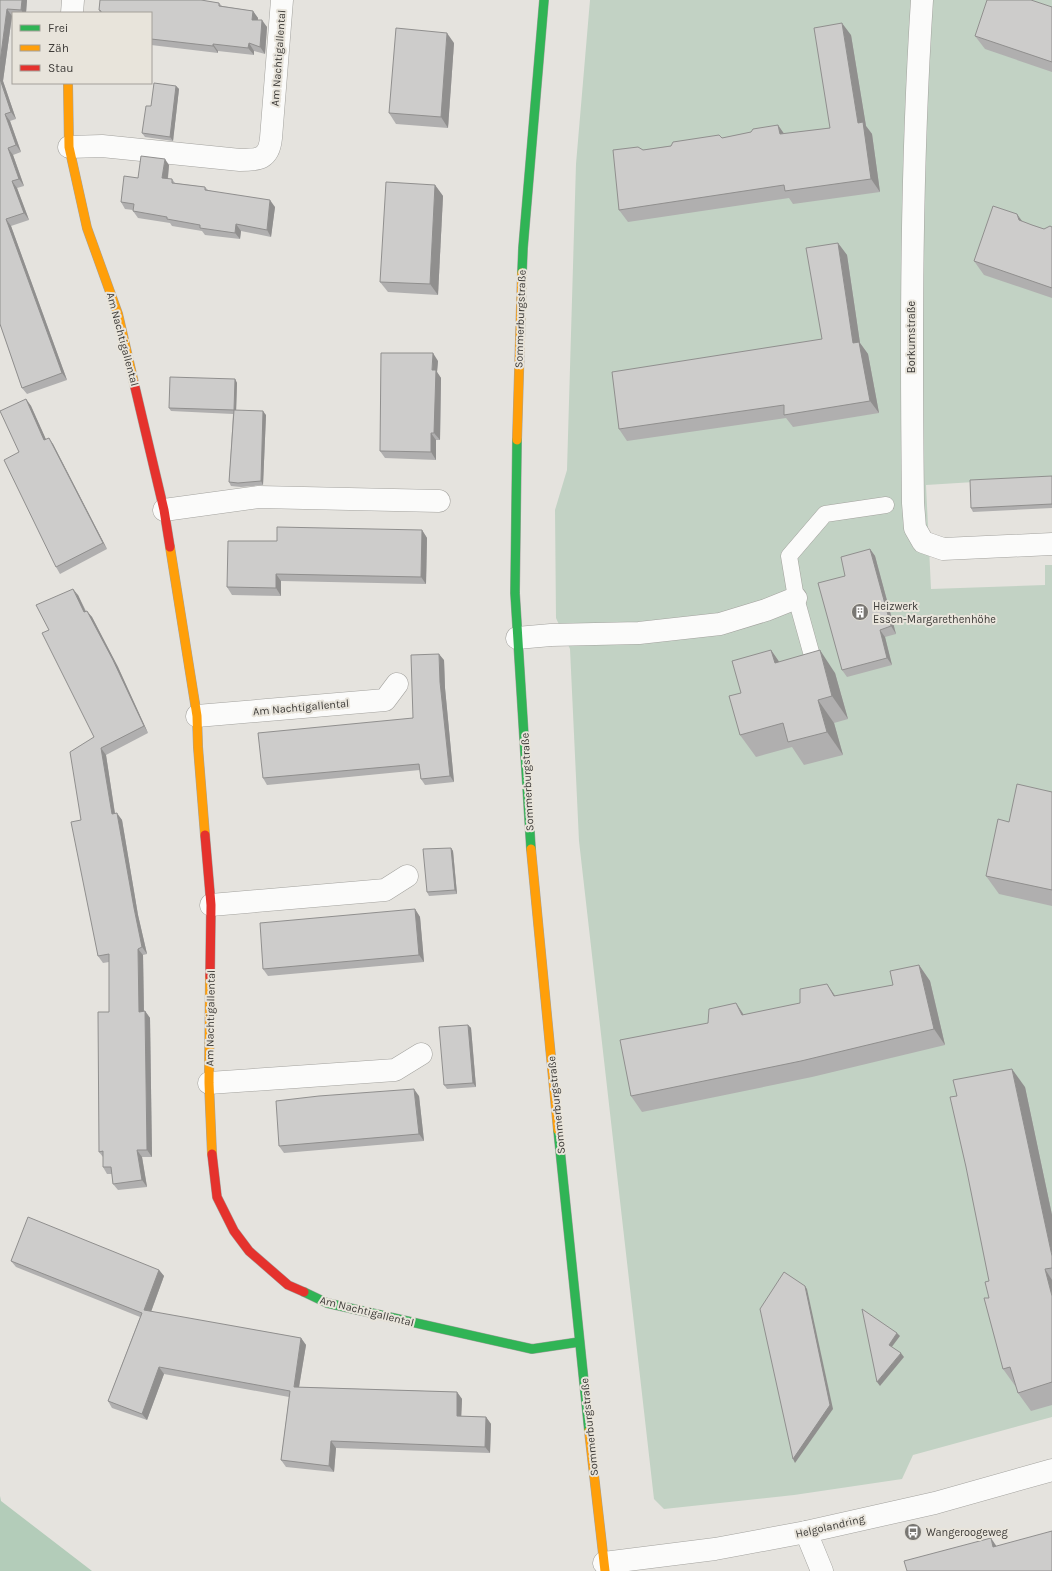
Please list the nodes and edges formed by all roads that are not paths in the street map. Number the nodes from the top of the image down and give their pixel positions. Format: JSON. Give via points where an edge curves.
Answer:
{"nodes":[{"id":1,"x":73,"y":0,"type":"edge"},
{"id":2,"x":282,"y":0,"type":"edge"},
{"id":3,"x":544,"y":0,"type":"edge"},
{"id":4,"x":922,"y":0,"type":"edge"},
{"id":5,"x":72,"y":12,"type":"edge"},
{"id":6,"x":68,"y":84,"type":"edge"},
{"id":7,"x":69,"y":147,"type":"junction"},
{"id":8,"x":439,"y":501,"type":"dead end"},
{"id":9,"x":886,"y":505,"type":"dead end"},
{"id":10,"x":164,"y":510,"type":"junction"},
{"id":11,"x":1052,"y":544,"type":"edge"},
{"id":12,"x":796,"y":598,"type":"junction"},
{"id":13,"x":517,"y":638,"type":"junction"},
{"id":14,"x":810,"y":652,"type":"edge"},
{"id":15,"x":397,"y":684,"type":"dead end"},
{"id":16,"x":197,"y":716,"type":"junction"},
{"id":17,"x":407,"y":876,"type":"dead end"},
{"id":18,"x":211,"y":905,"type":"junction"},
{"id":19,"x":421,"y":1054,"type":"dead end"},
{"id":20,"x":209,"y":1083,"type":"junction"},
{"id":21,"x":580,"y":1342,"type":"junction"},
{"id":22,"x":1052,"y":1470,"type":"edge"},
{"id":23,"x":806,"y":1532,"type":"junction"},
{"id":24,"x":605,"y":1567,"type":"edge"},
{"id":25,"x":822,"y":1571,"type":"edge"}],
"edges":[{"from":1,"to":5,"type":"street"},
{"from":2,"to":7,"type":"street","name":"Am Nachtigallental","via":[[270,149],[264,156],[255,160],[240,160],[102,146]]},
{"from":3,"to":13,"type":"street","name":"Sommerburgstraße","via":[[523,248],[515,531]]},
{"from":4,"to":11,"type":"street","name":"Borkumstraße","via":[[917,77],[911,296],[915,528],[923,542],[943,549]]},
{"from":6,"to":7,"type":"street","name":"Am Nachtigallental"},
{"from":7,"to":10,"type":"street","name":"Am Nachtigallental","via":[[87,228],[118,314]]},
{"from":8,"to":10,"type":"street","via":[[259,497]]},
{"from":9,"to":12,"type":"lane","via":[[824,514],[789,556]]},
{"from":10,"to":16,"type":"street","name":"Am Nachtigallental"},
{"from":12,"to":13,"type":"street","via":[[720,624],[639,633]]},
{"from":12,"to":14,"type":"lane"},
{"from":13,"to":21,"type":"street","name":"Sommerburgstraße","via":[[530,839]]},
{"from":15,"to":16,"type":"street","name":"Am Nachtigallental","via":[[385,700]]},
{"from":16,"to":18,"type":"street","name":"Am Nachtigallental"},
{"from":17,"to":18,"type":"street","via":[[385,890]]},
{"from":18,"to":20,"type":"street","name":"Am Nachtigallental"},
{"from":19,"to":20,"type":"street","name":"Am Nachtigallental","via":[[395,1070]]},
{"from":20,"to":21,"type":"street","name":"Am Nachtigallental","via":[[212,1160],[217,1198],[234,1231],[250,1251],[288,1285],[327,1303],[532,1349]]},
{"from":21,"to":24,"type":"street","name":"Sommerburgstraße"},
{"from":22,"to":23,"type":"street","name":"Helgolandring","via":[[935,1503]]},
{"from":23,"to":24,"type":"street","name":"Helgolandring"},
{"from":23,"to":25,"type":"street"}]}
